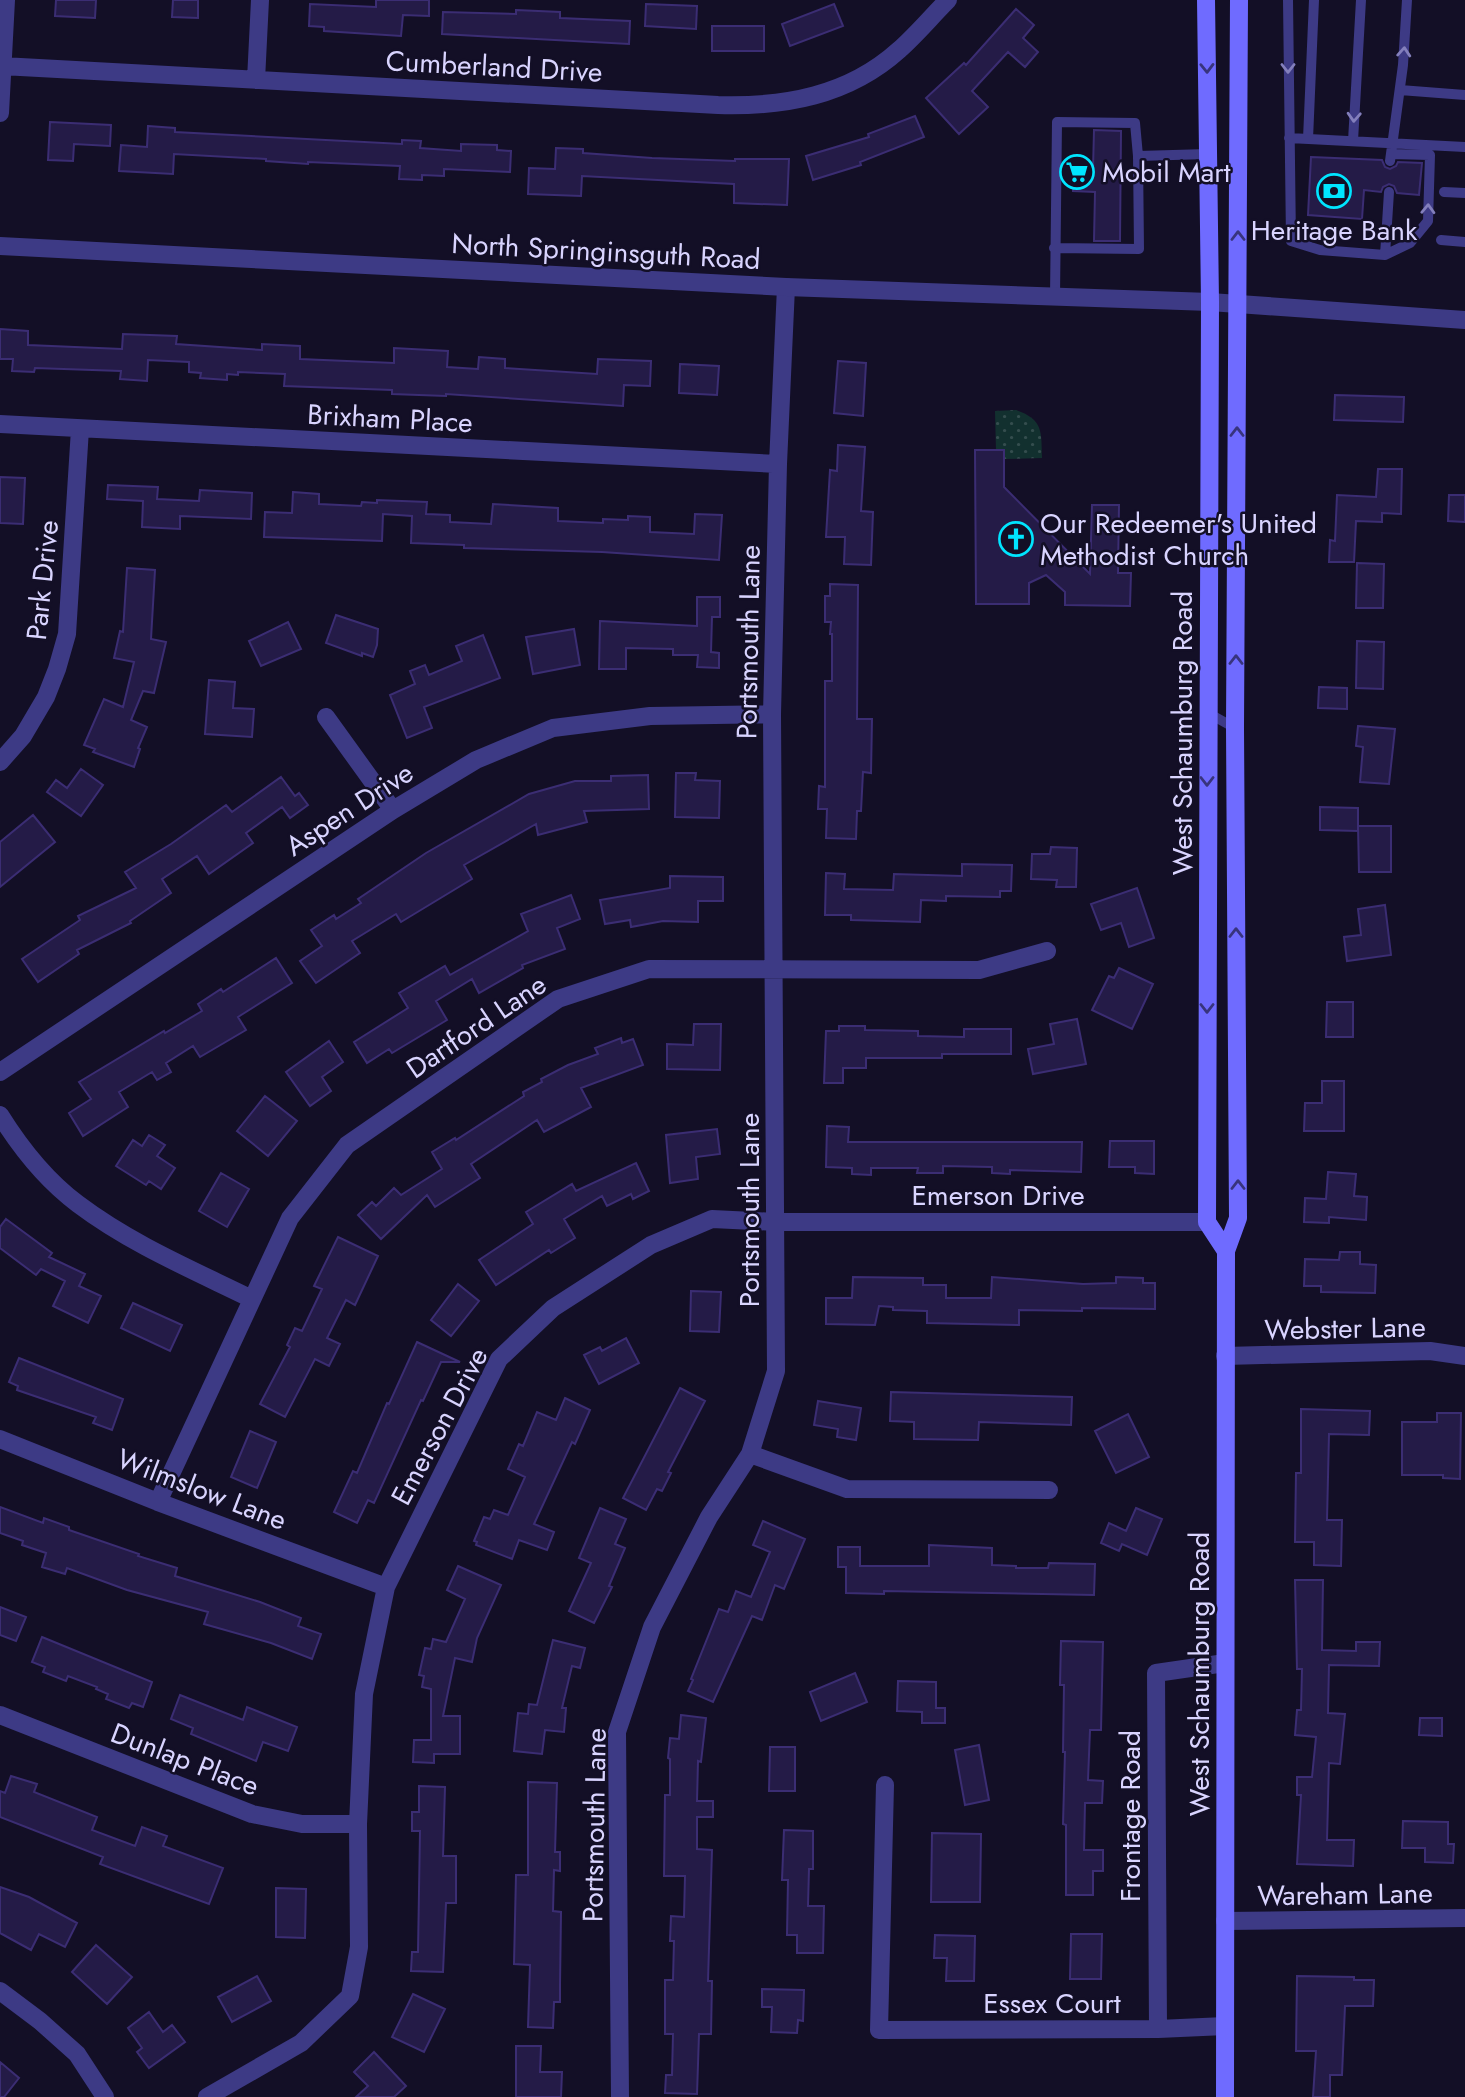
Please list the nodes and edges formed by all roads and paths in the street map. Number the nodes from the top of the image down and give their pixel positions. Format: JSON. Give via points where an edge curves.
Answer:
{"nodes":[{"id":1,"x":6,"y":0,"type":"edge"},
{"id":2,"x":260,"y":0,"type":"edge"},
{"id":3,"x":948,"y":0,"type":"edge"},
{"id":4,"x":1206,"y":0,"type":"edge"},
{"id":5,"x":1238,"y":0,"type":"edge"},
{"id":6,"x":1288,"y":0,"type":"edge"},
{"id":7,"x":1314,"y":0,"type":"edge"},
{"id":8,"x":1361,"y":0,"type":"edge"},
{"id":9,"x":1407,"y":0,"type":"edge"},
{"id":10,"x":2,"y":66,"type":"junction"},
{"id":11,"x":256,"y":80,"type":"junction"},
{"id":12,"x":1400,"y":90,"type":"junction"},
{"id":13,"x":1465,"y":95,"type":"edge"},
{"id":14,"x":0,"y":113,"type":"edge"},
{"id":15,"x":1289,"y":138,"type":"junction"},
{"id":16,"x":1308,"y":139,"type":"junction"},
{"id":17,"x":1353,"y":141,"type":"junction"},
{"id":18,"x":1465,"y":147,"type":"edge"},
{"id":19,"x":1391,"y":153,"type":"junction"},
{"id":20,"x":1208,"y":154,"type":"junction"},
{"id":21,"x":1138,"y":156,"type":"junction"},
{"id":22,"x":1388,"y":192,"type":"dead end"},
{"id":23,"x":1444,"y":192,"type":"dead end"},
{"id":24,"x":1465,"y":193,"type":"edge"},
{"id":25,"x":1441,"y":240,"type":"dead end"},
{"id":26,"x":1465,"y":242,"type":"edge"},
{"id":27,"x":0,"y":246,"type":"edge"},
{"id":28,"x":1054,"y":248,"type":"junction"},
{"id":29,"x":1385,"y":255,"type":"junction"},
{"id":30,"x":786,"y":287,"type":"junction"},
{"id":31,"x":1055,"y":297,"type":"junction"},
{"id":32,"x":1210,"y":302,"type":"junction"},
{"id":33,"x":1238,"y":304,"type":"junction"},
{"id":34,"x":1465,"y":320,"type":"edge"},
{"id":35,"x":0,"y":424,"type":"edge"},
{"id":36,"x":80,"y":429,"type":"junction"},
{"id":37,"x":778,"y":464,"type":"junction"},
{"id":38,"x":1208,"y":713,"type":"junction"},
{"id":39,"x":772,"y":714,"type":"junction"},
{"id":40,"x":326,"y":717,"type":"dead end"},
{"id":41,"x":1235,"y":728,"type":"junction"},
{"id":42,"x":0,"y":762,"type":"edge"},
{"id":43,"x":393,"y":810,"type":"junction"},
{"id":44,"x":1047,"y":951,"type":"dead end"},
{"id":45,"x":774,"y":968,"type":"junction"},
{"id":46,"x":0,"y":1072,"type":"edge"},
{"id":47,"x":0,"y":1115,"type":"edge"},
{"id":48,"x":776,"y":1222,"type":"junction"},
{"id":49,"x":1207,"y":1222,"type":"junction"},
{"id":50,"x":1226,"y":1251,"type":"junction"},
{"id":51,"x":252,"y":1299,"type":"junction"},
{"id":52,"x":1225,"y":1356,"type":"junction"},
{"id":53,"x":1465,"y":1356,"type":"edge"},
{"id":54,"x":0,"y":1439,"type":"edge"},
{"id":55,"x":750,"y":1454,"type":"junction"},
{"id":56,"x":1049,"y":1490,"type":"dead end"},
{"id":57,"x":158,"y":1502,"type":"junction"},
{"id":58,"x":386,"y":1587,"type":"junction"},
{"id":59,"x":1225,"y":1662,"type":"junction"},
{"id":60,"x":0,"y":1715,"type":"edge"},
{"id":61,"x":885,"y":1785,"type":"dead end"},
{"id":62,"x":358,"y":1824,"type":"junction"},
{"id":63,"x":1465,"y":1918,"type":"edge"},
{"id":64,"x":1225,"y":1921,"type":"junction"},
{"id":65,"x":0,"y":1991,"type":"edge"},
{"id":66,"x":1225,"y":2026,"type":"junction"},
{"id":67,"x":1158,"y":2029,"type":"junction"},
{"id":68,"x":105,"y":2097,"type":"edge"},
{"id":69,"x":207,"y":2097,"type":"edge"},
{"id":70,"x":620,"y":2097,"type":"edge"},
{"id":71,"x":1225,"y":2097,"type":"edge"}],
"edges":[{"from":1,"to":10,"type":"street"},
{"from":2,"to":11,"type":"street"},
{"from":3,"to":11,"type":"street","name":"Cumberland Drive","via":[[898,51],[868,73],[816,97],[790,102],[740,106]]},
{"from":4,"to":20,"type":"main road","name":"West Schaumburg Road","one_way":true},
{"from":33,"to":5,"type":"main road","name":"West Schaumburg Road","one_way":true},
{"from":6,"to":15,"type":"lane","one_way":true},
{"from":7,"to":16,"type":"lane"},
{"from":8,"to":17,"type":"lane","one_way":true},
{"from":12,"to":9,"type":"lane","one_way":true},
{"from":10,"to":11,"type":"street","name":"Cumberland Drive"},
{"from":10,"to":14,"type":"street"},
{"from":12,"to":13,"type":"lane"},
{"from":12,"to":19,"type":"lane"},
{"from":15,"to":16,"type":"lane"},
{"from":15,"to":29,"type":"lane","via":[[1291,241],[1320,250]]},
{"from":16,"to":17,"type":"lane"},
{"from":17,"to":19,"type":"lane"},
{"from":18,"to":19,"type":"lane"},
{"from":29,"to":19,"type":"lane","one_way":true,"via":[[1410,243],[1428,221],[1430,155]]},
{"from":20,"to":21,"type":"lane"},
{"from":20,"to":32,"type":"main road","name":"West Schaumburg Road"},
{"from":21,"to":28,"type":"lane","via":[[1139,249]]},
{"from":21,"to":28,"type":"lane","via":[[1135,123],[1057,122]]},
{"from":22,"to":29,"type":"lane"},
{"from":23,"to":24,"type":"lane"},
{"from":25,"to":26,"type":"lane"},
{"from":27,"to":30,"type":"street","name":"North Springinsguth Road"},
{"from":28,"to":31,"type":"lane"},
{"from":30,"to":31,"type":"street","name":"North Springinsguth Road"},
{"from":30,"to":37,"type":"street","name":"Portsmouth Lane"},
{"from":31,"to":32,"type":"street","name":"North Springinsguth Road"},
{"from":32,"to":33,"type":"street","name":"North Springinsguth Road"},
{"from":32,"to":38,"type":"main road","name":"West Schaumburg Road"},
{"from":33,"to":34,"type":"street","name":"North Springinsguth Road"},
{"from":41,"to":33,"type":"main road","name":"West Schaumburg Road","one_way":true},
{"from":35,"to":36,"type":"street","name":"Brixham Place"},
{"from":36,"to":37,"type":"street","name":"Brixham Place"},
{"from":36,"to":42,"type":"street","name":"Park Drive","via":[[68,634],[46,697],[23,736]]},
{"from":37,"to":39,"type":"street","name":"Portsmouth Lane"},
{"from":38,"to":41,"type":"lane"},
{"from":38,"to":49,"type":"main road","name":"West Schaumburg Road","one_way":true},
{"from":39,"to":43,"type":"street","name":"Aspen Drive","via":[[650,716],[553,728],[476,760]]},
{"from":39,"to":45,"type":"street","name":"Portsmouth Lane"},
{"from":40,"to":43,"type":"street"},
{"from":50,"to":41,"type":"main road","name":"West Schaumburg Road","one_way":true,"via":[[1238,1218]]},
{"from":43,"to":46,"type":"street","name":"Aspen Drive"},
{"from":44,"to":45,"type":"street","name":"Dartford Lane","via":[[979,970]]},
{"from":45,"to":48,"type":"street","name":"Portsmouth Lane"},
{"from":45,"to":51,"type":"street","name":"Dartford Lane","via":[[649,969],[558,999],[347,1145],[289,1218]]},
{"from":47,"to":51,"type":"street","via":[[75,1202],[140,1244]]},
{"from":48,"to":49,"type":"street","name":"Emerson Drive"},
{"from":48,"to":55,"type":"street","name":"Portsmouth Lane","via":[[776,1371]]},
{"from":48,"to":58,"type":"street","name":"Emerson Drive","via":[[712,1219],[651,1245],[552,1308],[499,1359]]},
{"from":49,"to":50,"type":"main road"},
{"from":50,"to":52,"type":"main road","name":"West Schaumburg Road"},
{"from":51,"to":57,"type":"street","name":"Dartford Lane"},
{"from":52,"to":53,"type":"street","name":"Webster Lane","via":[[1430,1351]]},
{"from":52,"to":59,"type":"main road","name":"West Schaumburg Road"},
{"from":54,"to":57,"type":"street","name":"Wilmslow Lane"},
{"from":55,"to":56,"type":"street","via":[[847,1489]]},
{"from":55,"to":70,"type":"street","name":"Portsmouth Lane","via":[[709,1517],[652,1628],[617,1732]]},
{"from":57,"to":58,"type":"street","name":"Wilmslow Lane"},
{"from":58,"to":62,"type":"street","name":"Emerson Drive","via":[[365,1694]]},
{"from":59,"to":64,"type":"main road","name":"West Schaumburg Road"},
{"from":59,"to":67,"type":"street","name":"Frontage Road","via":[[1156,1673]]},
{"from":60,"to":62,"type":"street","name":"Dunlap Place","via":[[252,1814],[302,1824]]},
{"from":61,"to":67,"type":"street","name":"Essex Court","via":[[879,2030]]},
{"from":62,"to":69,"type":"street","name":"Emerson Drive","via":[[359,1947],[350,1996],[301,2043]]},
{"from":63,"to":64,"type":"street","name":"Wareham Lane"},
{"from":64,"to":66,"type":"main road","name":"West Schaumburg Road"},
{"from":65,"to":68,"type":"street","via":[[77,2054]]},
{"from":66,"to":67,"type":"street","name":"Essex Court"},
{"from":66,"to":71,"type":"main road","name":"West Schaumburg Road"}]}
